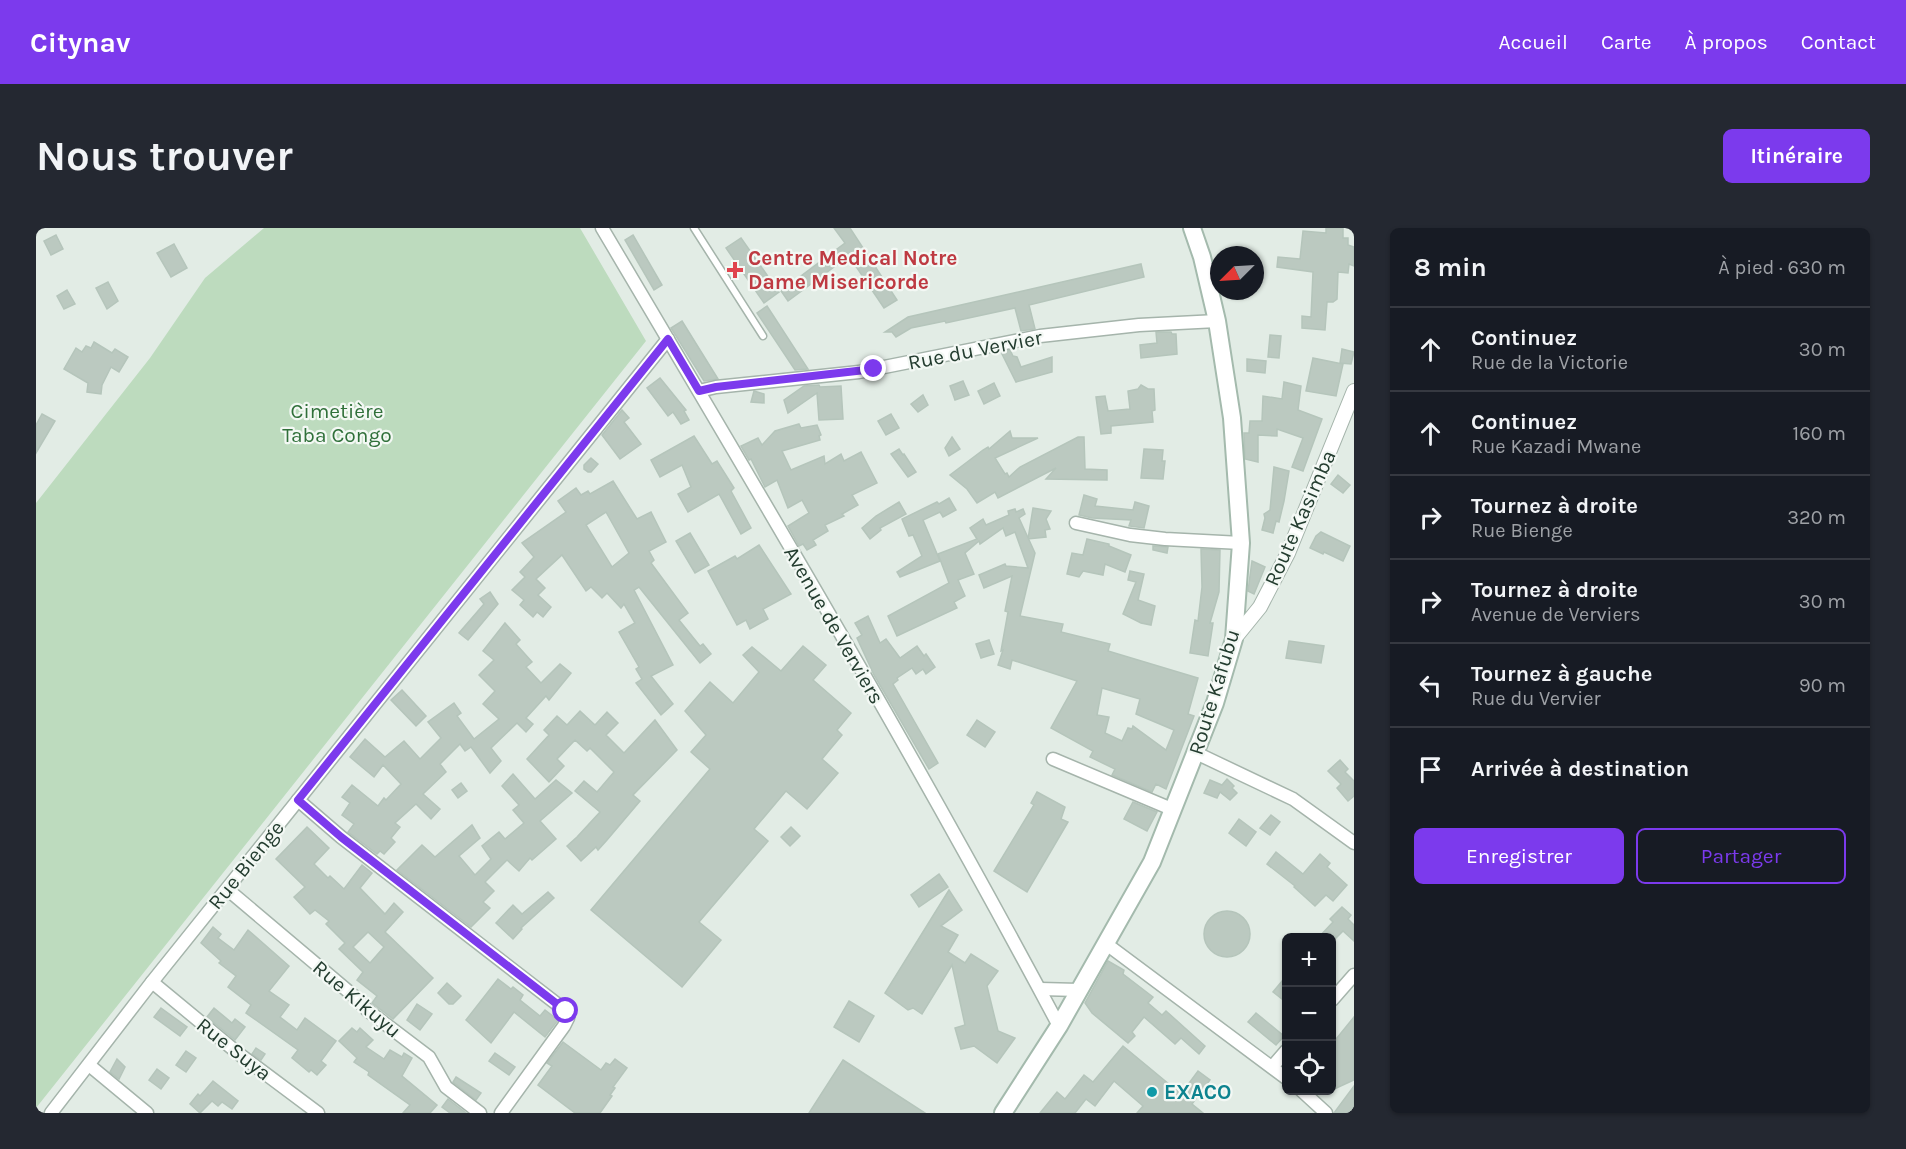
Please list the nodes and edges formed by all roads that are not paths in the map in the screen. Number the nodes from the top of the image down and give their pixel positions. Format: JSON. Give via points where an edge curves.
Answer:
{"nodes":[{"id":1,"x":602,"y":228,"type":"edge"},
{"id":2,"x":694,"y":228,"type":"edge"},
{"id":3,"x":1192,"y":228,"type":"edge"},
{"id":4,"x":1217,"y":321,"type":"junction"},
{"id":5,"x":762,"y":336,"type":"dead end"},
{"id":6,"x":668,"y":339,"type":"junction"},
{"id":7,"x":699,"y":391,"type":"junction"},
{"id":8,"x":1354,"y":391,"type":"edge"},
{"id":9,"x":1351,"y":408,"type":"edge"},
{"id":10,"x":1076,"y":523,"type":"dead end"},
{"id":11,"x":1240,"y":543,"type":"junction"},
{"id":12,"x":1234,"y":639,"type":"junction"},
{"id":13,"x":1196,"y":753,"type":"junction"},
{"id":14,"x":1053,"y":759,"type":"dead end"},
{"id":15,"x":298,"y":800,"type":"junction"},
{"id":16,"x":1174,"y":810,"type":"junction"},
{"id":17,"x":1354,"y":843,"type":"edge"},
{"id":18,"x":227,"y":889,"type":"junction"},
{"id":19,"x":1105,"y":943,"type":"junction"},
{"id":20,"x":1354,"y":975,"type":"edge"},
{"id":21,"x":152,"y":982,"type":"junction"},
{"id":22,"x":1040,"y":989,"type":"junction"},
{"id":23,"x":1079,"y":990,"type":"junction"},
{"id":24,"x":1336,"y":995,"type":"edge"},
{"id":25,"x":1059,"y":1026,"type":"junction"},
{"id":26,"x":1282,"y":1056,"type":"edge"},
{"id":27,"x":89,"y":1065,"type":"junction"},
{"id":28,"x":1273,"y":1066,"type":"junction"},
{"id":29,"x":1282,"y":1074,"type":"edge"},
{"id":30,"x":1306,"y":1095,"type":"edge"},
{"id":31,"x":51,"y":1113,"type":"edge"},
{"id":32,"x":147,"y":1113,"type":"edge"},
{"id":33,"x":318,"y":1113,"type":"edge"},
{"id":34,"x":480,"y":1113,"type":"edge"},
{"id":35,"x":501,"y":1113,"type":"edge"},
{"id":36,"x":1003,"y":1113,"type":"edge"},
{"id":37,"x":1326,"y":1113,"type":"edge"}],
"edges":[{"from":1,"to":6,"type":"street","name":"Avenue de Verviers"},
{"from":2,"to":5,"type":"lane"},
{"from":3,"to":4,"type":"main road","name":"Route Kafubu"},
{"from":4,"to":7,"type":"street","name":"Rue du Vervier","via":[[1040,336],[859,372]]},
{"from":4,"to":11,"type":"main road","name":"Route Kafubu","via":[[1232,418]]},
{"from":6,"to":7,"type":"street","name":"Avenue de Verviers"},
{"from":6,"to":15,"type":"street","name":"Rue Bienge"},
{"from":7,"to":22,"type":"street","name":"Avenue de Verviers"},
{"from":8,"to":9,"type":"street","name":"Route Kasimba"},
{"from":9,"to":12,"type":"street","name":"Route Kasimba","via":[[1288,554],[1260,607]]},
{"from":10,"to":11,"type":"street","via":[[1130,535]]},
{"from":11,"to":12,"type":"main road","name":"Route Kafubu"},
{"from":12,"to":13,"type":"main road","name":"Route Kafubu"},
{"from":13,"to":16,"type":"main road","name":"Route Kafubu"},
{"from":13,"to":17,"type":"street","via":[[1293,799]]},
{"from":14,"to":16,"type":"street"},
{"from":15,"to":18,"type":"street","name":"Rue Bienge"},
{"from":15,"to":35,"type":"street","via":[[566,1011],[568,1018],[544,1057]]},
{"from":16,"to":19,"type":"main road","name":"Route Kafubu","via":[[1152,862]]},
{"from":18,"to":21,"type":"street","name":"Rue Bienge"},
{"from":18,"to":34,"type":"street","name":"Rue Kikuyu","via":[[367,1010],[429,1057],[446,1087]]},
{"from":19,"to":23,"type":"main road","name":"Route Kafubu"},
{"from":19,"to":28,"type":"street"},
{"from":20,"to":24,"type":"street"},
{"from":21,"to":27,"type":"street","name":"Rue Bienge"},
{"from":21,"to":33,"type":"street","name":"Rue Suya"},
{"from":22,"to":23,"type":"street"},
{"from":22,"to":25,"type":"street","name":"Avenue de Verviers"},
{"from":23,"to":25,"type":"main road","name":"Route Kafubu"},
{"from":25,"to":36,"type":"main road","name":"Route Kafubu"},
{"from":26,"to":28,"type":"street"},
{"from":27,"to":31,"type":"street","name":"Rue Bienge"},
{"from":27,"to":32,"type":"street"},
{"from":28,"to":29,"type":"street"},
{"from":30,"to":37,"type":"street"}]}
